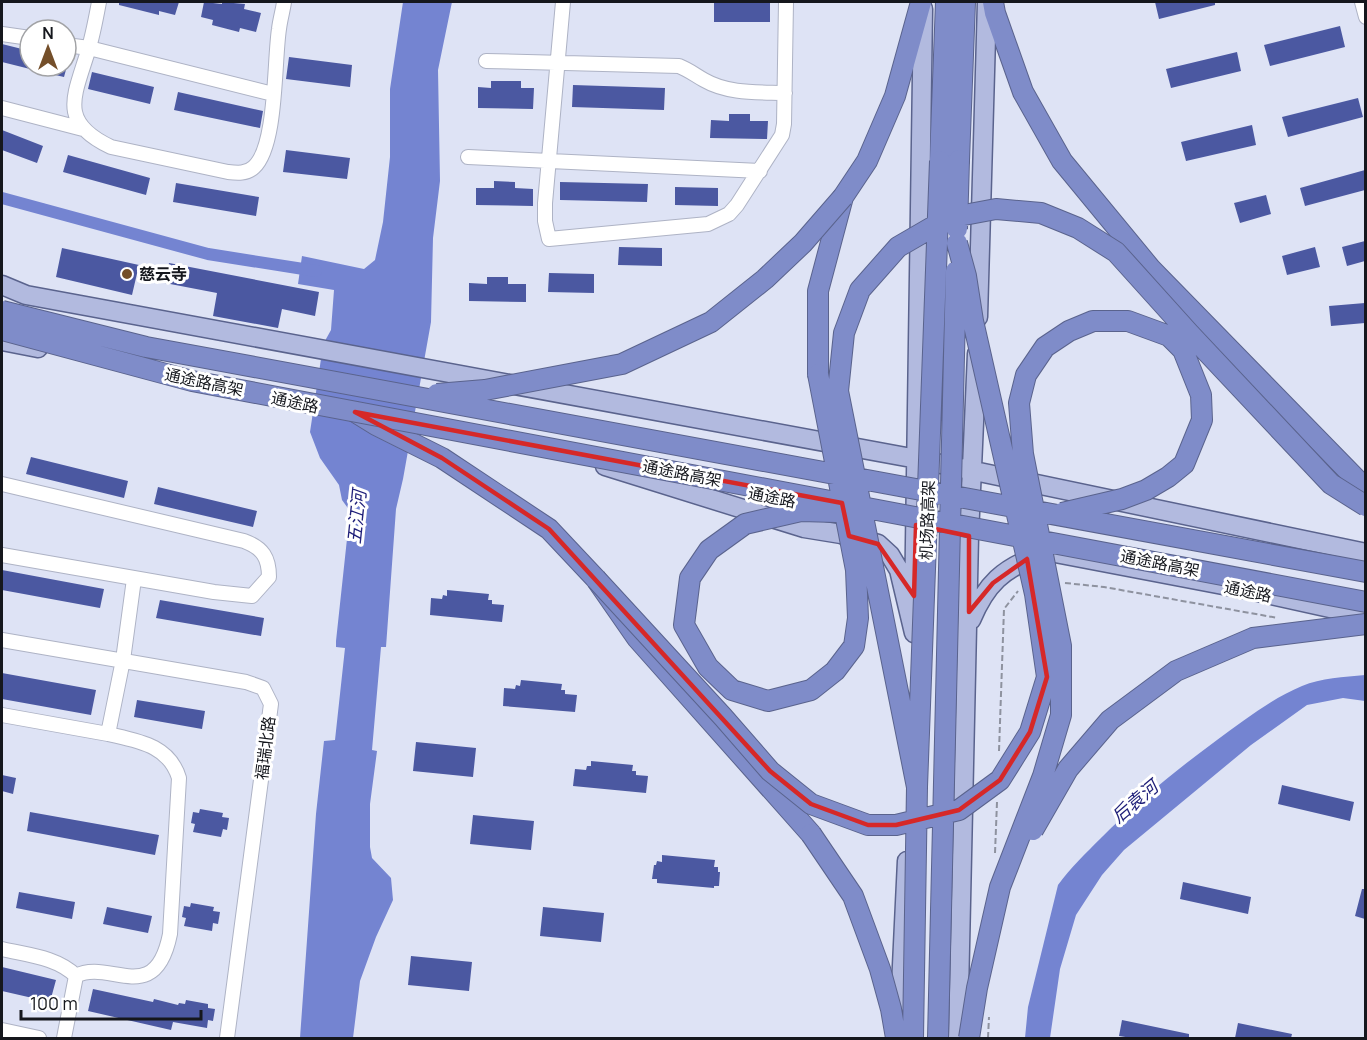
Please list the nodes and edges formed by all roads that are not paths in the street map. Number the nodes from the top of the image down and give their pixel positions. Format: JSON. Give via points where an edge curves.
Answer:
{"nodes":[{"id":1,"x":99,"y":2,"type":"edge"},
{"id":2,"x":284,"y":2,"type":"edge"},
{"id":3,"x":563,"y":2,"type":"edge"},
{"id":4,"x":786,"y":2,"type":"edge"},
{"id":5,"x":922,"y":2,"type":"edge"},
{"id":6,"x":946,"y":2,"type":"edge"},
{"id":7,"x":965,"y":2,"type":"edge"},
{"id":8,"x":987,"y":2,"type":"edge"},
{"id":9,"x":993,"y":2,"type":"edge"},
{"id":10,"x":1362,"y":2,"type":"edge"},
{"id":11,"x":1365,"y":17,"type":"edge"},
{"id":12,"x":2,"y":34,"type":"edge"},
{"id":13,"x":18,"y":36,"type":"edge"},
{"id":14,"x":78,"y":47,"type":"edge"},
{"id":15,"x":89,"y":48,"type":"junction"},
{"id":16,"x":486,"y":61,"type":"dead end"},
{"id":17,"x":557,"y":64,"type":"junction"},
{"id":18,"x":785,"y":93,"type":"junction"},
{"id":19,"x":273,"y":94,"type":"junction"},
{"id":20,"x":2,"y":108,"type":"edge"},
{"id":21,"x":83,"y":129,"type":"junction"},
{"id":22,"x":468,"y":157,"type":"dead end"},
{"id":23,"x":549,"y":160,"type":"junction"},
{"id":24,"x":760,"y":171,"type":"junction"},
{"id":25,"x":843,"y":197,"type":"junction"},
{"id":26,"x":957,"y":243,"type":"junction"},
{"id":27,"x":2,"y":285,"type":"edge"},
{"id":28,"x":2,"y":311,"type":"edge"},
{"id":29,"x":2,"y":330,"type":"edge"},
{"id":30,"x":2,"y":341,"type":"edge"},
{"id":31,"x":411,"y":396,"type":"junction"},
{"id":32,"x":360,"y":415,"type":"junction"},
{"id":33,"x":917,"y":459,"type":"junction"},
{"id":34,"x":597,"y":464,"type":"junction"},
{"id":35,"x":973,"y":471,"type":"junction"},
{"id":36,"x":2,"y":484,"type":"edge"},
{"id":37,"x":1365,"y":489,"type":"edge"},
{"id":38,"x":1365,"y":506,"type":"edge"},
{"id":39,"x":892,"y":513,"type":"junction"},
{"id":40,"x":1054,"y":515,"type":"junction"},
{"id":41,"x":916,"y":525,"type":"junction"},
{"id":42,"x":969,"y":536,"type":"junction"},
{"id":43,"x":1048,"y":552,"type":"junction"},
{"id":44,"x":1365,"y":553,"type":"edge"},
{"id":45,"x":2,"y":555,"type":"edge"},
{"id":46,"x":1365,"y":572,"type":"edge"},
{"id":47,"x":134,"y":579,"type":"junction"},
{"id":48,"x":596,"y":579,"type":"junction"},
{"id":49,"x":1365,"y":602,"type":"edge"},
{"id":50,"x":1365,"y":616,"type":"edge"},
{"id":51,"x":1365,"y":624,"type":"edge"},
{"id":52,"x":968,"y":627,"type":"junction"},
{"id":53,"x":914,"y":633,"type":"junction"},
{"id":54,"x":2,"y":640,"type":"edge"},
{"id":55,"x":123,"y":660,"type":"junction"},
{"id":56,"x":2,"y":716,"type":"edge"},
{"id":57,"x":108,"y":734,"type":"junction"},
{"id":58,"x":917,"y":787,"type":"junction"},
{"id":59,"x":1000,"y":888,"type":"junction"},
{"id":60,"x":2,"y":949,"type":"edge"},
{"id":61,"x":76,"y":976,"type":"junction"},
{"id":62,"x":2,"y":1030,"type":"edge"},
{"id":63,"x":39,"y":1038,"type":"edge"},
{"id":64,"x":64,"y":1038,"type":"edge"},
{"id":65,"x":227,"y":1038,"type":"edge"},
{"id":66,"x":897,"y":1038,"type":"edge"},
{"id":67,"x":913,"y":1038,"type":"edge"},
{"id":68,"x":938,"y":1038,"type":"edge"},
{"id":69,"x":958,"y":1038,"type":"edge"},
{"id":70,"x":969,"y":1038,"type":"edge"}],
"edges":[{"from":1,"to":15,"type":"street"},
{"from":2,"to":19,"type":"street"},
{"from":3,"to":17,"type":"street"},
{"from":4,"to":18,"type":"street"},
{"from":5,"to":25,"type":"highway","via":[[895,96],[867,161]]},
{"from":5,"to":33,"type":"main road"},
{"from":6,"to":58,"type":"highway","name":"机场路高架","bridge":true},
{"from":7,"to":26,"type":"highway","name":"机场路高架","bridge":true},
{"from":8,"to":35,"type":"main road"},
{"from":9,"to":37,"type":"highway","via":[[1023,92],[1062,161],[1151,269]]},
{"from":10,"to":11,"type":"street"},
{"from":12,"to":13,"type":"street"},
{"from":14,"to":15,"type":"street"},
{"from":15,"to":19,"type":"street"},
{"from":15,"to":21,"type":"street","via":[[74,93],[77,121]]},
{"from":16,"to":17,"type":"street"},
{"from":17,"to":18,"type":"street","via":[[679,66],[705,81],[738,91]]},
{"from":17,"to":23,"type":"street"},
{"from":18,"to":24,"type":"street","via":[[782,135]]},
{"from":19,"to":21,"type":"street","via":[[266,148],[252,169],[240,173],[111,147]]},
{"from":20,"to":21,"type":"street"},
{"from":22,"to":23,"type":"street"},
{"from":23,"to":24,"type":"street"},
{"from":23,"to":24,"type":"street","via":[[545,203],[549,239],[708,224],[729,214]]},
{"from":25,"to":31,"type":"highway","bridge":true,"via":[[765,279],[711,322],[622,364],[485,390]]},
{"from":25,"to":39,"type":"highway","bridge":true,"via":[[818,291],[818,374],[833,459],[842,503],[844,514],[856,570],[858,618],[854,646],[835,671],[811,690],[768,701],[732,690],[708,667],[684,625],[690,578],[709,550],[745,524],[801,511],[824,512],[835,512],[847,512],[870,512]]},
{"from":26,"to":48,"type":"highway","bridge":true,"via":[[1035,594],[1047,677],[1030,732],[1000,780],[959,810],[896,825],[868,825],[812,804],[770,771]]},
{"from":26,"to":68,"type":"highway","name":"机场路高架","bridge":true},
{"from":27,"to":33,"type":"main road","via":[[26,295]]},
{"from":28,"to":31,"type":"highway","name":"通途路高架","bridge":true,"via":[[146,347]]},
{"from":29,"to":32,"type":"highway","name":"通途路高架","bridge":true,"via":[[192,381]]},
{"from":30,"to":32,"type":"main road","name":"通途路"},
{"from":31,"to":40,"type":"highway","name":"通途路高架","bridge":true},
{"from":32,"to":34,"type":"main road","name":"通途路","bridge":true},
{"from":32,"to":39,"type":"highway","name":"通途路高架","bridge":true},
{"from":32,"to":48,"type":"highway","via":[[442,458],[549,529]]},
{"from":33,"to":35,"type":"main road"},
{"from":33,"to":41,"type":"main road"},
{"from":34,"to":41,"type":"main road","name":"通途路"},
{"from":34,"to":53,"type":"main road","via":[[804,528],[878,544],[899,570]]},
{"from":35,"to":42,"type":"main road"},
{"from":35,"to":44,"type":"main road"},
{"from":36,"to":47,"type":"street","via":[[244,541],[265,553],[269,564],[269,577],[252,596]]},
{"from":38,"to":58,"type":"highway","bridge":true,"via":[[1331,484],[1116,252],[1078,228],[1041,213],[996,209],[948,218],[897,247],[860,290],[844,333],[838,391]]},
{"from":39,"to":49,"type":"highway","name":"通途路高架","bridge":true},
{"from":40,"to":46,"type":"highway","name":"通途路高架","bridge":true},
{"from":40,"to":59,"type":"highway","bridge":true,"via":[[1146,490],[1184,464],[1202,420],[1201,395],[1183,350],[1169,336],[1128,321],[1093,321],[1045,347],[1026,375],[1019,403],[1023,454],[1061,646],[1060,715],[1043,776]]},
{"from":41,"to":42,"type":"main road","name":"通途路"},
{"from":41,"to":53,"type":"main road"},
{"from":42,"to":43,"type":"main road","name":"通途路"},
{"from":42,"to":52,"type":"main road"},
{"from":43,"to":50,"type":"main road","name":"通途路"},
{"from":43,"to":52,"type":"main road","via":[[1018,563],[993,583],[981,598]]},
{"from":45,"to":47,"type":"street"},
{"from":47,"to":55,"type":"street"},
{"from":48,"to":66,"type":"highway","bridge":true,"via":[[637,638],[811,834],[853,896],[880,969]]},
{"from":51,"to":59,"type":"highway","bridge":true,"via":[[1252,638],[1176,671],[1110,720],[1068,769]]},
{"from":52,"to":69,"type":"main road"},
{"from":53,"to":66,"type":"main road"},
{"from":54,"to":55,"type":"street","name":"福瑞北路"},
{"from":55,"to":57,"type":"street"},
{"from":55,"to":65,"type":"street","name":"福瑞北路","via":[[246,682],[262,688],[271,704]]},
{"from":56,"to":57,"type":"street"},
{"from":57,"to":61,"type":"street","via":[[151,745],[170,758],[176,768],[179,778],[170,934],[161,962],[141,976],[84,972]]},
{"from":58,"to":67,"type":"highway","name":"机场路高架","bridge":true},
{"from":59,"to":70,"type":"highway","bridge":true},
{"from":60,"to":61,"type":"street","via":[[49,959]]},
{"from":61,"to":64,"type":"street"},
{"from":62,"to":63,"type":"street"}]}
